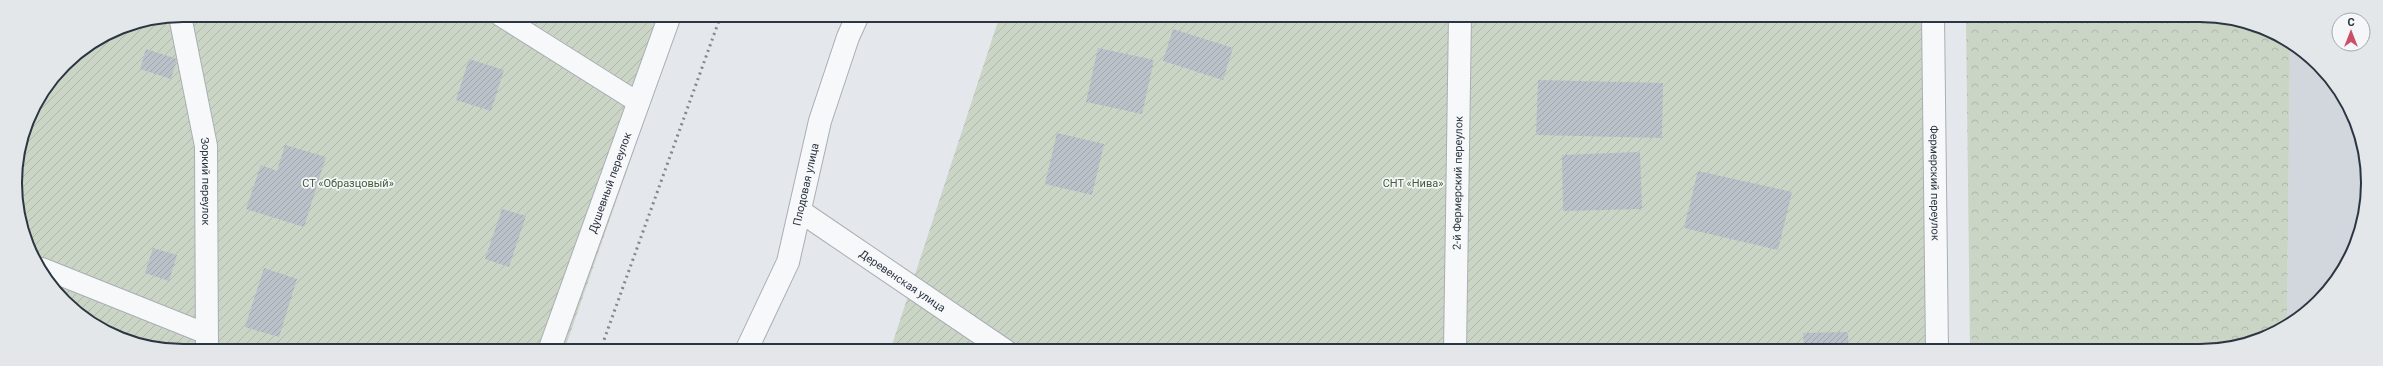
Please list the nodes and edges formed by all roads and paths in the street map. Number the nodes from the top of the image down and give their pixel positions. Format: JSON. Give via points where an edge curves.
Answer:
{"nodes":[{"id":1,"x":181,"y":22,"type":"edge"},
{"id":2,"x":510,"y":22,"type":"edge"},
{"id":3,"x":668,"y":22,"type":"edge"},
{"id":4,"x":855,"y":22,"type":"edge"},
{"id":5,"x":1460,"y":22,"type":"edge"},
{"id":6,"x":1932,"y":22,"type":"edge"},
{"id":7,"x":639,"y":103,"type":"junction"},
{"id":8,"x":800,"y":211,"type":"junction"},
{"id":9,"x":48,"y":271,"type":"edge"},
{"id":10,"x":207,"y":342,"type":"edge"},
{"id":11,"x":552,"y":344,"type":"edge"},
{"id":12,"x":749,"y":344,"type":"edge"},
{"id":13,"x":996,"y":344,"type":"edge"},
{"id":14,"x":1455,"y":344,"type":"edge"},
{"id":15,"x":1937,"y":344,"type":"edge"}],
"edges":[{"from":1,"to":10,"type":"street","name":"Зоркий переулок","via":[[206,146]]},
{"from":2,"to":7,"type":"lane"},
{"from":3,"to":7,"type":"street","name":"Душевный переулок"},
{"from":4,"to":8,"type":"street","name":"Плодовая улица","via":[[820,121]]},
{"from":5,"to":14,"type":"street","name":"2-й Фермерский переулок"},
{"from":6,"to":15,"type":"street","name":"Фермерский переулок"},
{"from":7,"to":11,"type":"street","name":"Душевный переулок"},
{"from":8,"to":12,"type":"street","name":"Плодовая улица","via":[[788,262]]},
{"from":8,"to":13,"type":"street","name":"Деревенская улица"},
{"from":9,"to":10,"type":"lane"}]}
